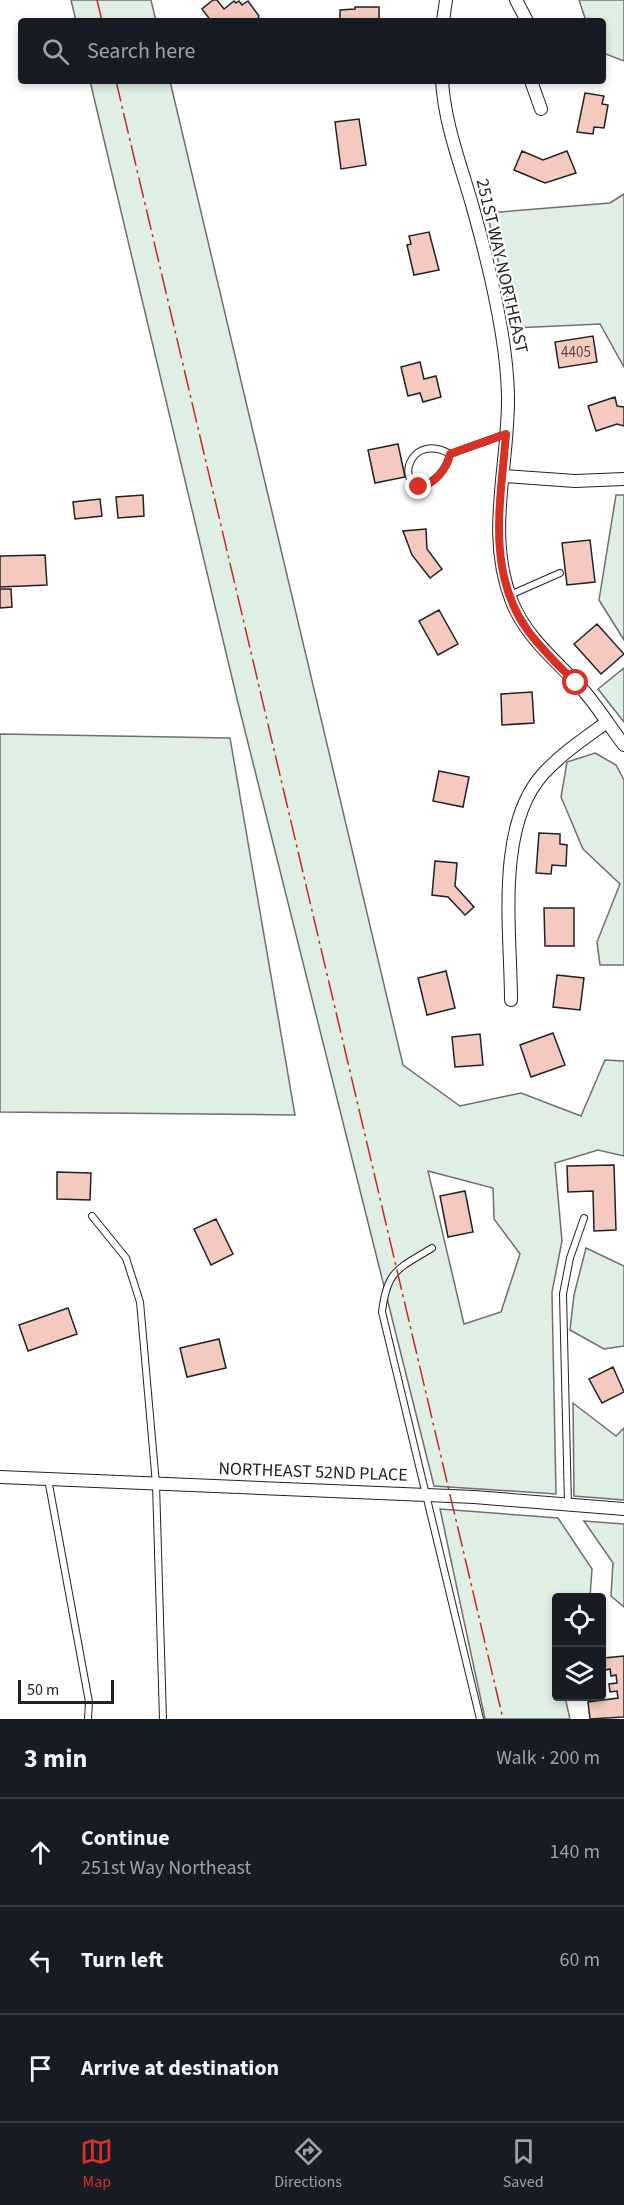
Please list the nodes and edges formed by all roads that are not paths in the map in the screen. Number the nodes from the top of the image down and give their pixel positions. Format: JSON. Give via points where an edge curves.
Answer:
{"nodes":[{"id":1,"x":446,"y":0,"type":"edge"},
{"id":2,"x":516,"y":0,"type":"edge"},
{"id":3,"x":443,"y":18,"type":"edge"},
{"id":4,"x":525,"y":18,"type":"edge"},
{"id":5,"x":442,"y":84,"type":"edge"},
{"id":6,"x":532,"y":84,"type":"edge"},
{"id":7,"x":541,"y":109,"type":"dead end"},
{"id":8,"x":506,"y":434,"type":"junction"},
{"id":9,"x":450,"y":454,"type":"junction"},
{"id":10,"x":503,"y":476,"type":"junction"},
{"id":11,"x":624,"y":479,"type":"edge"},
{"id":12,"x":560,"y":573,"type":"dead end"},
{"id":13,"x":510,"y":595,"type":"junction"},
{"id":14,"x":607,"y":722,"type":"junction"},
{"id":15,"x":624,"y":745,"type":"edge"},
{"id":16,"x":511,"y":1000,"type":"dead end"},
{"id":17,"x":92,"y":1216,"type":"dead end"},
{"id":18,"x":584,"y":1218,"type":"dead end"},
{"id":19,"x":432,"y":1248,"type":"dead end"},
{"id":20,"x":0,"y":1477,"type":"edge"},
{"id":21,"x":48,"y":1479,"type":"junction"},
{"id":22,"x":156,"y":1484,"type":"junction"},
{"id":23,"x":428,"y":1495,"type":"junction"},
{"id":24,"x":568,"y":1505,"type":"junction"},
{"id":25,"x":624,"y":1509,"type":"edge"},
{"id":26,"x":88,"y":1719,"type":"edge"},
{"id":27,"x":163,"y":1719,"type":"edge"},
{"id":28,"x":480,"y":1719,"type":"edge"}],
"edges":[{"from":1,"to":3,"type":"street"},
{"from":2,"to":4,"type":"street"},
{"from":5,"to":8,"type":"street","name":"251ST WAY NORTHEAST","via":[[451,140],[473,207],[500,326],[508,397]]},
{"from":6,"to":7,"type":"street"},
{"from":8,"to":9,"type":"lane"},
{"from":8,"to":10,"type":"street","name":"251ST WAY NORTHEAST"},
{"from":9,"to":9,"type":"lane","via":[[441,448],[427,447],[416,453],[409,465],[412,484],[419,487],[433,481]]},
{"from":10,"to":11,"type":"street","via":[[575,481]]},
{"from":10,"to":13,"type":"street","name":"251ST WAY NORTHEAST","via":[[497,531]]},
{"from":12,"to":13,"type":"lane"},
{"from":13,"to":14,"type":"street","name":"251ST WAY NORTHEAST","via":[[530,633]]},
{"from":14,"to":15,"type":"street","name":"251ST WAY NORTHEAST"},
{"from":14,"to":16,"type":"street","via":[[541,775],[514,830],[510,856]]},
{"from":17,"to":22,"type":"lane","via":[[126,1258],[140,1302]]},
{"from":18,"to":24,"type":"lane","via":[[563,1294]]},
{"from":19,"to":23,"type":"lane","via":[[399,1268],[385,1286],[382,1312]]},
{"from":20,"to":21,"type":"street","name":"NORTHEAST 52ND PLACE"},
{"from":21,"to":22,"type":"street","name":"NORTHEAST 52ND PLACE"},
{"from":21,"to":26,"type":"lane","via":[[89,1702]]},
{"from":22,"to":23,"type":"street","name":"NORTHEAST 52ND PLACE"},
{"from":22,"to":27,"type":"lane"},
{"from":23,"to":24,"type":"street","name":"NORTHEAST 52ND PLACE"},
{"from":23,"to":28,"type":"lane"},
{"from":24,"to":25,"type":"street","name":"NORTHEAST 52ND PLACE"}]}
